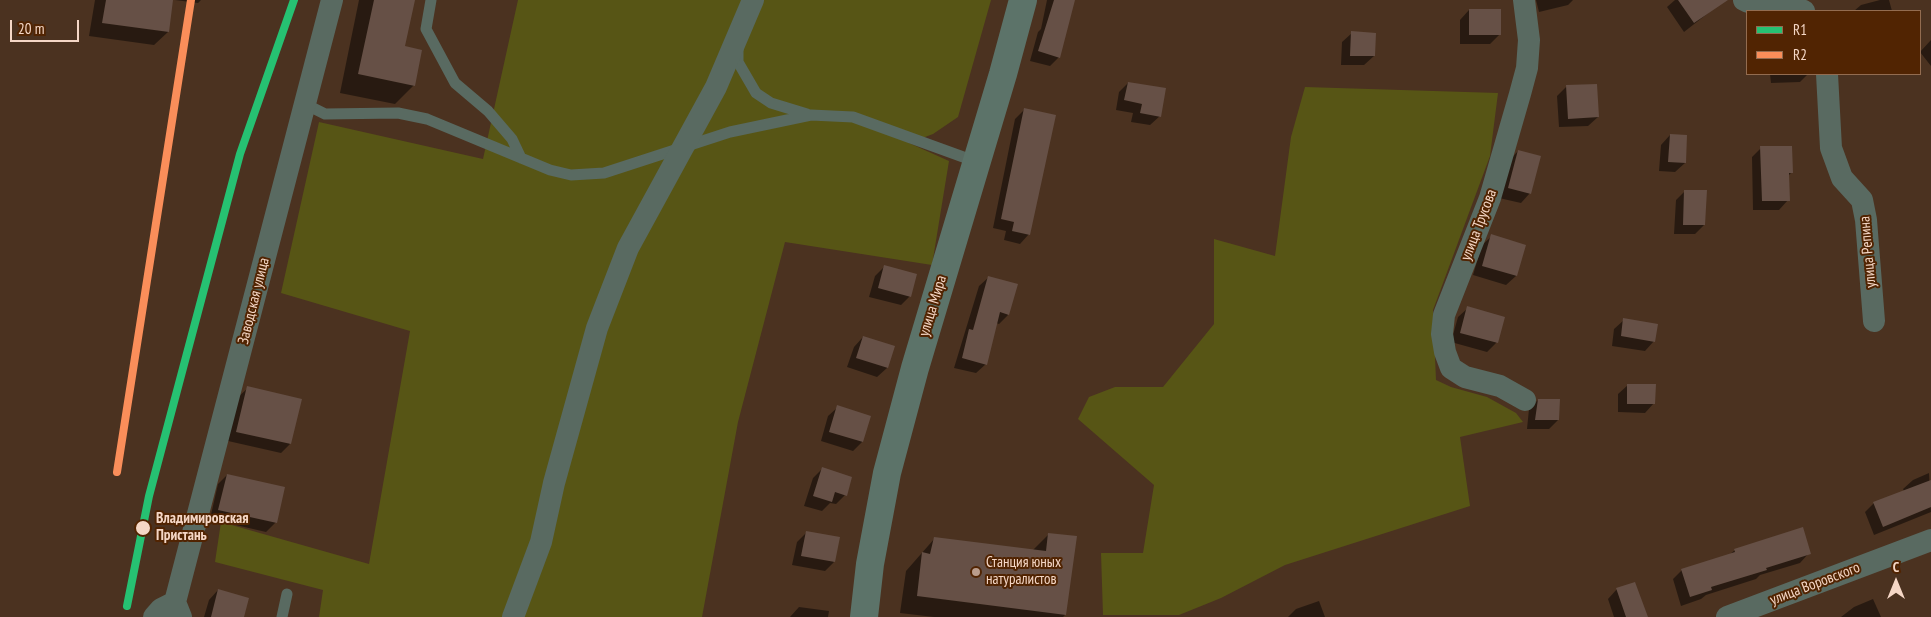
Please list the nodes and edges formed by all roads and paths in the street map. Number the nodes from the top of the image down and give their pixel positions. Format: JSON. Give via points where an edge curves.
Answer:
{"nodes":[{"id":1,"x":332,"y":0,"type":"edge"},
{"id":2,"x":431,"y":0,"type":"edge"},
{"id":3,"x":753,"y":0,"type":"edge"},
{"id":4,"x":1023,"y":0,"type":"edge"},
{"id":5,"x":1524,"y":0,"type":"edge"},
{"id":6,"x":1744,"y":0,"type":"edge"},
{"id":7,"x":1774,"y":0,"type":"edge"},
{"id":8,"x":1801,"y":10,"type":"edge"},
{"id":9,"x":739,"y":32,"type":"junction"},
{"id":10,"x":1827,"y":75,"type":"edge"},
{"id":11,"x":305,"y":104,"type":"junction"},
{"id":12,"x":811,"y":115,"type":"junction"},
{"id":13,"x":685,"y":146,"type":"junction"},
{"id":14,"x":521,"y":158,"type":"junction"},
{"id":15,"x":977,"y":162,"type":"junction"},
{"id":16,"x":1874,"y":321,"type":"dead end"},
{"id":17,"x":1524,"y":400,"type":"dead end"},
{"id":18,"x":1931,"y":540,"type":"edge"},
{"id":19,"x":287,"y":594,"type":"dead end"},
{"id":20,"x":178,"y":609,"type":"edge"},
{"id":21,"x":154,"y":617,"type":"edge"},
{"id":22,"x":282,"y":617,"type":"edge"},
{"id":23,"x":513,"y":617,"type":"edge"},
{"id":24,"x":864,"y":617,"type":"edge"},
{"id":25,"x":1727,"y":617,"type":"edge"}],
"edges":[{"from":1,"to":11,"type":"street","name":"Заводская улица"},
{"from":2,"to":14,"type":"lane","via":[[426,29],[455,83],[488,111],[512,139]]},
{"from":3,"to":9,"type":"street"},
{"from":4,"to":15,"type":"street","name":"улица Мира"},
{"from":5,"to":17,"type":"street","name":"улица Трусова","via":[[1529,40],[1527,68],[1490,198],[1444,315],[1442,334],[1451,368],[1465,377],[1500,386]]},
{"from":6,"to":7,"type":"street"},
{"from":7,"to":8,"type":"street"},
{"from":9,"to":12,"type":"lane","via":[[738,62],[756,93],[771,103]]},
{"from":9,"to":13,"type":"street","via":[[716,87]]},
{"from":10,"to":16,"type":"street","name":"улица Репина","via":[[1831,148],[1842,178],[1862,200],[1866,220]]},
{"from":11,"to":14,"type":"lane","via":[[325,114],[398,113],[427,119]]},
{"from":11,"to":20,"type":"street","name":"Заводская улица"},
{"from":12,"to":13,"type":"lane","via":[[730,132]]},
{"from":12,"to":15,"type":"lane","via":[[852,117]]},
{"from":13,"to":14,"type":"lane","via":[[604,173],[571,175]]},
{"from":13,"to":23,"type":"street","via":[[628,248],[597,328],[541,542]]},
{"from":15,"to":24,"type":"street","name":"улица Мира","via":[[887,473]]},
{"from":18,"to":25,"type":"street","name":"улица Воровского"},
{"from":19,"to":22,"type":"lane"},
{"from":20,"to":21,"type":"street","name":"Заводская улица","via":[[161,609]]}]}
